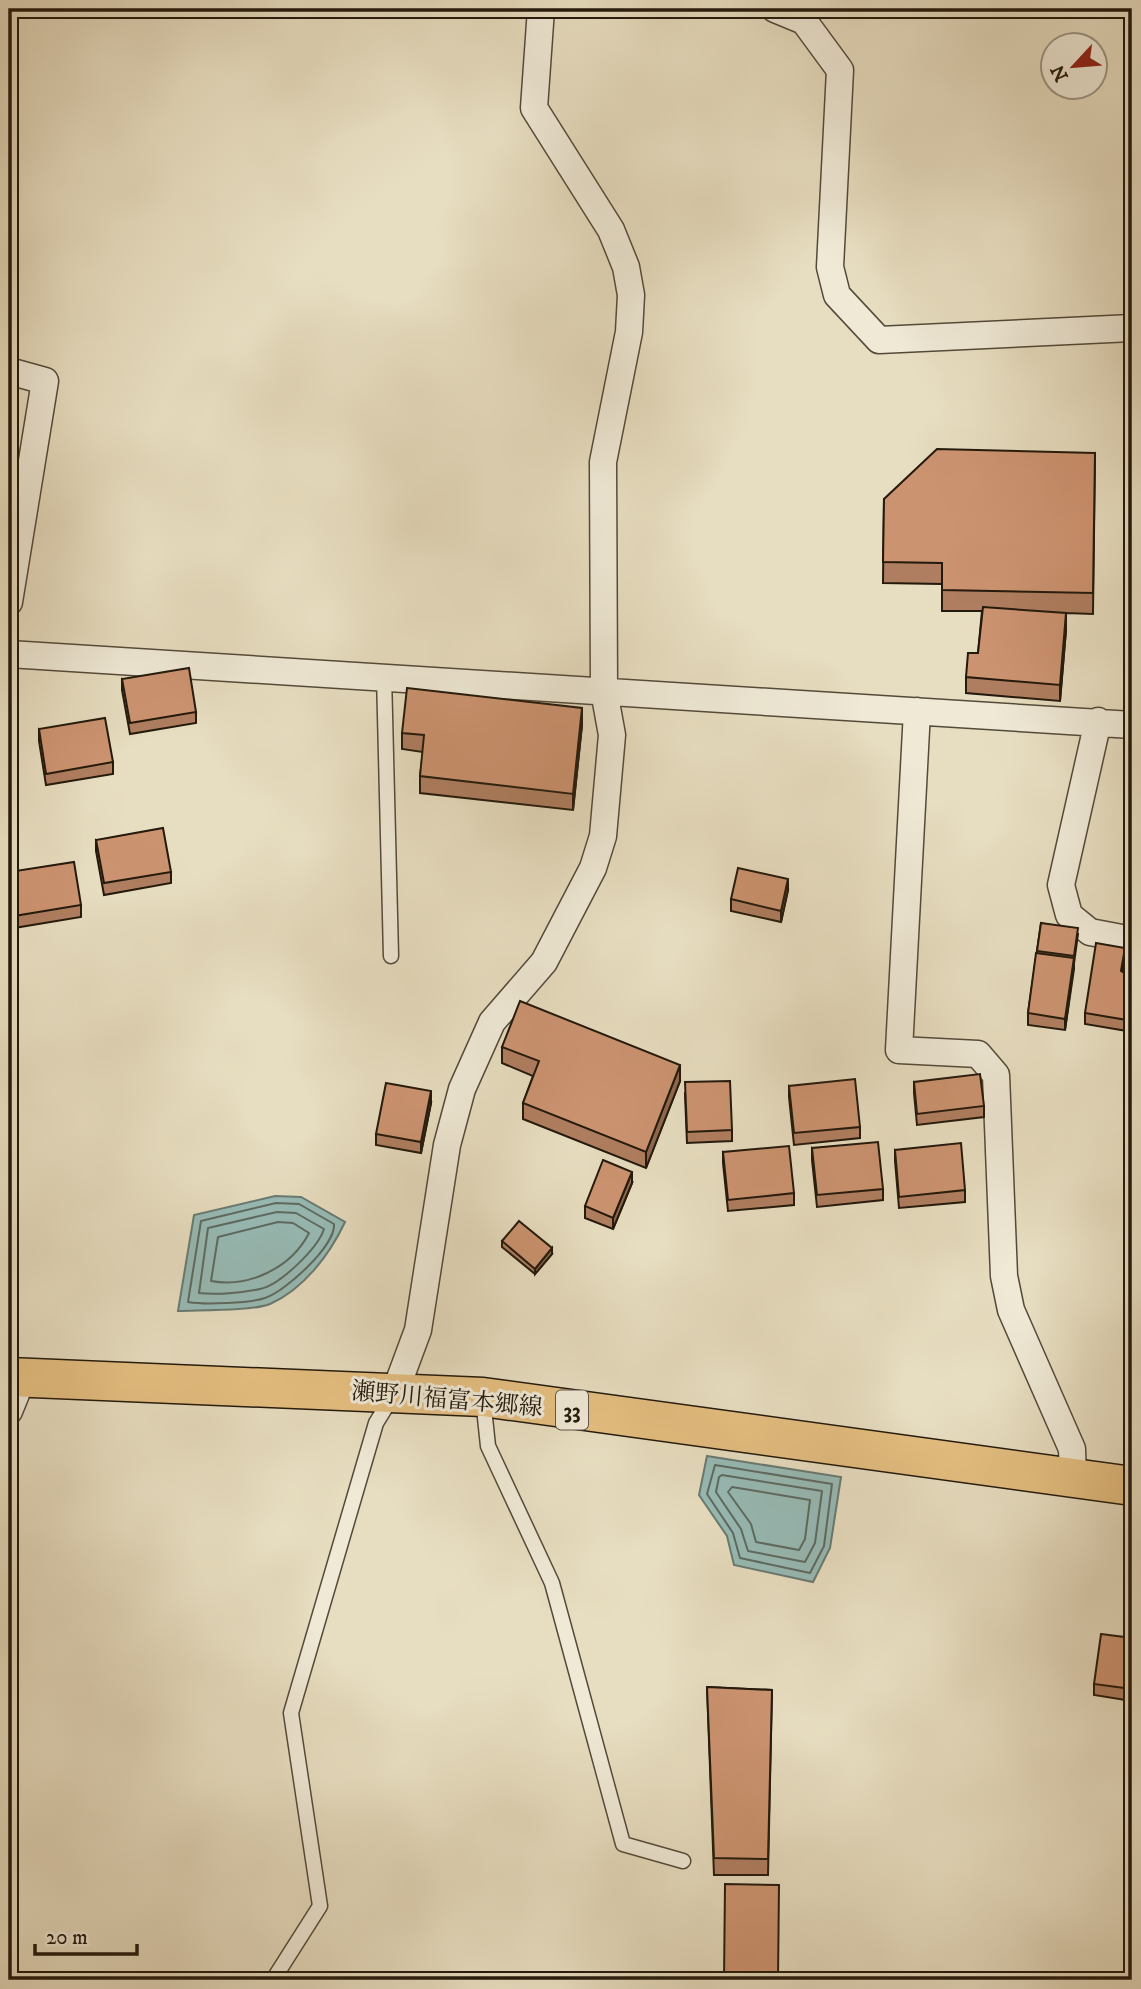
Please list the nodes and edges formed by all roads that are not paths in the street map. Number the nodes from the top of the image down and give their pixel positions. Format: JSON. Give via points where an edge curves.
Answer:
{"nodes":[{"id":1,"x":541,"y":9,"type":"edge"},
{"id":2,"x":775,"y":9,"type":"edge"},
{"id":3,"x":1132,"y":328,"type":"edge"},
{"id":4,"x":9,"y":371,"type":"edge"},
{"id":5,"x":9,"y":602,"type":"edge"},
{"id":6,"x":9,"y":654,"type":"edge"},
{"id":7,"x":384,"y":675,"type":"junction"},
{"id":8,"x":604,"y":691,"type":"junction"},
{"id":9,"x":918,"y":711,"type":"junction"},
{"id":10,"x":1098,"y":721,"type":"junction"},
{"id":11,"x":1132,"y":725,"type":"edge"},
{"id":12,"x":1132,"y":940,"type":"edge"},
{"id":13,"x":391,"y":957,"type":"dead end"},
{"id":14,"x":13,"y":1389,"type":"edge"},
{"id":15,"x":395,"y":1392,"type":"junction"},
{"id":16,"x":483,"y":1398,"type":"junction"},
{"id":17,"x":1073,"y":1478,"type":"junction"},
{"id":18,"x":1132,"y":1486,"type":"edge"},
{"id":19,"x":683,"y":1861,"type":"dead end"},
{"id":20,"x":273,"y":1980,"type":"edge"}],
"edges":[{"from":1,"to":8,"type":"street","via":[[534,108],[611,230],[631,295],[629,332],[603,463]]},
{"from":2,"to":3,"type":"street","via":[[804,21],[840,70],[830,267],[836,295],[879,340]]},
{"from":4,"to":5,"type":"street","via":[[45,381]]},
{"from":6,"to":7,"type":"street"},
{"from":7,"to":8,"type":"street"},
{"from":7,"to":13,"type":"lane"},
{"from":8,"to":9,"type":"street"},
{"from":8,"to":15,"type":"street","via":[[612,735],[603,836],[593,868],[544,962],[492,1022],[462,1089],[447,1145],[418,1330]]},
{"from":9,"to":10,"type":"street"},
{"from":9,"to":17,"type":"street","via":[[900,1050],[978,1054],[996,1075],[1004,1276],[1011,1310],[1072,1450]]},
{"from":10,"to":11,"type":"street"},
{"from":10,"to":12,"type":"street","via":[[1061,885],[1069,915],[1090,932]]},
{"from":14,"to":15,"type":"main road","name":"瀬野川福富本郷線","number":"33"},
{"from":15,"to":16,"type":"main road","name":"瀬野川福富本郷線","number":"33"},
{"from":15,"to":20,"type":"lane","via":[[376,1423],[291,1713],[320,1906]]},
{"from":16,"to":17,"type":"main road","name":"瀬野川福富本郷線","number":"33"},
{"from":16,"to":19,"type":"lane","via":[[488,1446],[552,1583],[623,1844]]},
{"from":17,"to":18,"type":"main road","name":"瀬野川福富本郷線","number":"33"}]}
